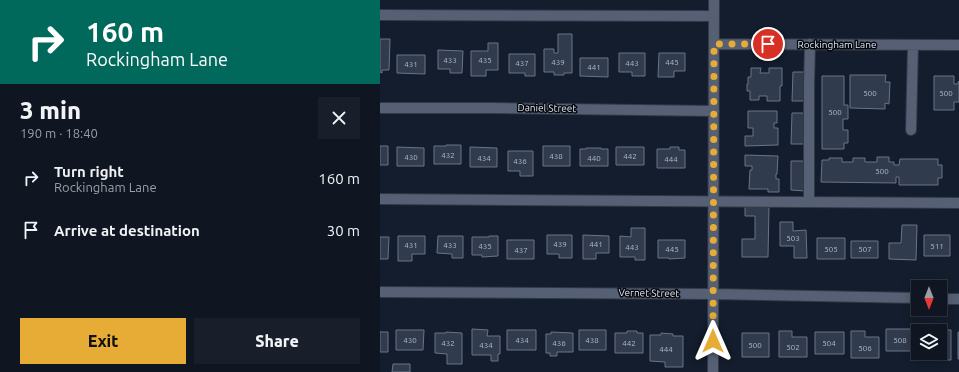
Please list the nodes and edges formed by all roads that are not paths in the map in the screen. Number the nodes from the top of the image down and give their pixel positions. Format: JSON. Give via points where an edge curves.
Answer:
{"nodes":[{"id":1,"x":714,"y":0,"type":"edge"},
{"id":2,"x":380,"y":15,"type":"edge"},
{"id":3,"x":714,"y":16,"type":"junction"},
{"id":4,"x":714,"y":44,"type":"junction"},
{"id":5,"x":810,"y":44,"type":"junction"},
{"id":6,"x":913,"y":45,"type":"junction"},
{"id":7,"x":959,"y":45,"type":"edge"},
{"id":8,"x":380,"y":108,"type":"edge"},
{"id":9,"x":714,"y":111,"type":"junction"},
{"id":10,"x":911,"y":130,"type":"dead end"},
{"id":11,"x":380,"y":199,"type":"edge"},
{"id":12,"x":714,"y":201,"type":"junction"},
{"id":13,"x":809,"y":202,"type":"junction"},
{"id":14,"x":959,"y":203,"type":"edge"},
{"id":15,"x":380,"y":292,"type":"edge"},
{"id":16,"x":713,"y":294,"type":"junction"},
{"id":17,"x":911,"y":298,"type":"edge"},
{"id":18,"x":947,"y":298,"type":"edge"},
{"id":19,"x":959,"y":299,"type":"edge"},
{"id":20,"x":713,"y":372,"type":"edge"}],
"edges":[{"from":1,"to":3,"type":"street"},
{"from":2,"to":3,"type":"street"},
{"from":3,"to":4,"type":"street"},
{"from":4,"to":5,"type":"street","name":"Rockingham Lane"},
{"from":4,"to":9,"type":"street"},
{"from":5,"to":6,"type":"street","name":"Rockingham Lane"},
{"from":5,"to":13,"type":"street"},
{"from":6,"to":7,"type":"street","name":"Rockingham Lane"},
{"from":6,"to":10,"type":"street"},
{"from":8,"to":9,"type":"street","name":"Daniel Street"},
{"from":9,"to":12,"type":"street"},
{"from":11,"to":12,"type":"street"},
{"from":12,"to":13,"type":"street"},
{"from":12,"to":16,"type":"street"},
{"from":13,"to":14,"type":"street"},
{"from":15,"to":16,"type":"street","name":"Vernet Street"},
{"from":16,"to":17,"type":"street","name":"Vernet Street"},
{"from":16,"to":20,"type":"street"},
{"from":18,"to":19,"type":"street"}]}
